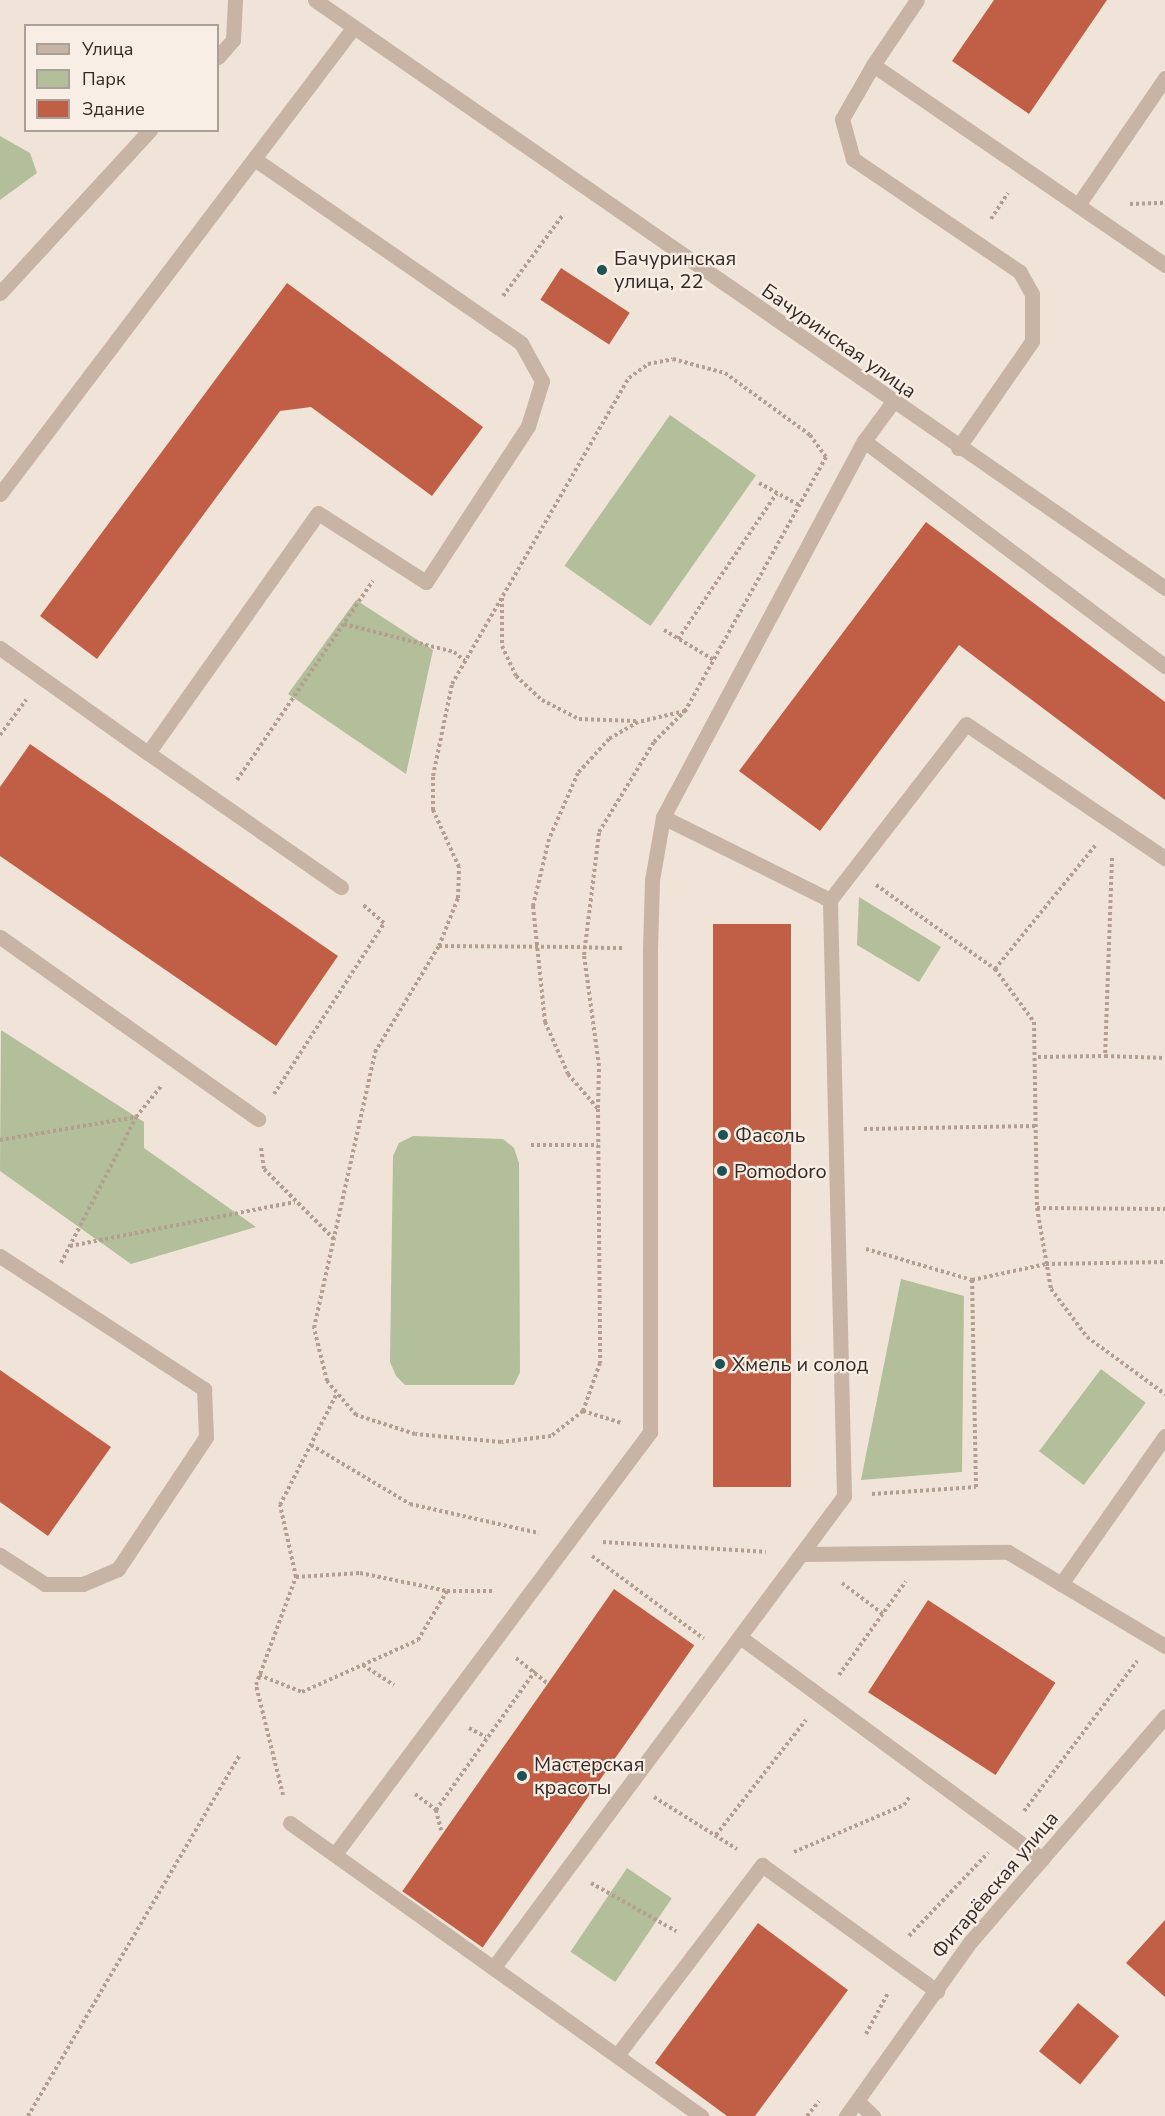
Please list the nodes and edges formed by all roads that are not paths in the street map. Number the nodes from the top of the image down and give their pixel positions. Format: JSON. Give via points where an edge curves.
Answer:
{"nodes":[{"id":1,"x":235,"y":0,"type":"edge"},
{"id":2,"x":315,"y":0,"type":"edge"},
{"id":3,"x":917,"y":0,"type":"edge"},
{"id":4,"x":353,"y":28,"type":"junction"},
{"id":5,"x":219,"y":56,"type":"edge"},
{"id":6,"x":873,"y":65,"type":"junction"},
{"id":7,"x":1165,"y":78,"type":"edge"},
{"id":8,"x":148,"y":132,"type":"edge"},
{"id":9,"x":254,"y":159,"type":"junction"},
{"id":10,"x":1078,"y":205,"type":"junction"},
{"id":11,"x":1165,"y":265,"type":"edge"},
{"id":12,"x":0,"y":293,"type":"edge"},
{"id":13,"x":892,"y":403,"type":"junction"},
{"id":14,"x":864,"y":441,"type":"junction"},
{"id":15,"x":958,"y":448,"type":"junction"},
{"id":16,"x":0,"y":494,"type":"edge"},
{"id":17,"x":1165,"y":588,"type":"edge"},
{"id":18,"x":0,"y":648,"type":"edge"},
{"id":19,"x":1165,"y":666,"type":"edge"},
{"id":20,"x":148,"y":753,"type":"junction"},
{"id":21,"x":663,"y":817,"type":"junction"},
{"id":22,"x":1165,"y":858,"type":"edge"},
{"id":23,"x":340,"y":887,"type":"road end"},
{"id":24,"x":830,"y":900,"type":"junction"},
{"id":25,"x":0,"y":937,"type":"edge"},
{"id":26,"x":258,"y":1119,"type":"road end"},
{"id":27,"x":0,"y":1256,"type":"edge"},
{"id":28,"x":1165,"y":1436,"type":"edge"},
{"id":29,"x":802,"y":1554,"type":"junction"},
{"id":30,"x":0,"y":1555,"type":"edge"},
{"id":31,"x":1062,"y":1584,"type":"junction"},
{"id":32,"x":740,"y":1637,"type":"junction"},
{"id":33,"x":1159,"y":1642,"type":"edge"},
{"id":34,"x":1165,"y":1716,"type":"edge"},
{"id":35,"x":290,"y":1823,"type":"road end"},
{"id":36,"x":335,"y":1854,"type":"junction"},
{"id":37,"x":1042,"y":1859,"type":"junction"},
{"id":38,"x":494,"y":1967,"type":"junction"},
{"id":39,"x":937,"y":1991,"type":"junction"},
{"id":40,"x":618,"y":2054,"type":"junction"},
{"id":41,"x":857,"y":2101,"type":"junction"},
{"id":42,"x":701,"y":2116,"type":"edge"},
{"id":43,"x":846,"y":2116,"type":"edge"},
{"id":44,"x":873,"y":2116,"type":"edge"}],
"edges":[{"from":1,"to":5,"type":"street","via":[[233,40]]},
{"from":2,"to":4,"type":"street","name":"Бачуринская улица"},
{"from":3,"to":6,"type":"street"},
{"from":4,"to":9,"type":"street"},
{"from":4,"to":13,"type":"street","name":"Бачуринская улица"},
{"from":6,"to":10,"type":"street"},
{"from":6,"to":15,"type":"street","via":[[845,106],[842,132],[849,152],[1020,272],[1032,294],[1032,341]]},
{"from":7,"to":10,"type":"street"},
{"from":8,"to":12,"type":"street"},
{"from":9,"to":16,"type":"street"},
{"from":9,"to":20,"type":"street","via":[[521,343],[542,381],[528,426],[426,582],[318,513]]},
{"from":10,"to":11,"type":"street"},
{"from":13,"to":14,"type":"street"},
{"from":13,"to":15,"type":"street","name":"Бачуринская улица"},
{"from":14,"to":19,"type":"street"},
{"from":14,"to":21,"type":"street"},
{"from":15,"to":17,"type":"street","name":"Бачуринская улица"},
{"from":18,"to":20,"type":"street"},
{"from":20,"to":23,"type":"street"},
{"from":21,"to":24,"type":"street"},
{"from":21,"to":36,"type":"street","via":[[652,880],[650,949],[650,1432]]},
{"from":22,"to":24,"type":"street","via":[[966,724]]},
{"from":24,"to":29,"type":"street","via":[[844,1496]]},
{"from":25,"to":26,"type":"street"},
{"from":27,"to":30,"type":"street","via":[[204,1389],[206,1437],[118,1569],[82,1584],[45,1584]]},
{"from":28,"to":31,"type":"street"},
{"from":29,"to":31,"type":"street","via":[[1008,1552]]},
{"from":29,"to":32,"type":"street"},
{"from":31,"to":33,"type":"street"},
{"from":32,"to":37,"type":"street"},
{"from":32,"to":38,"type":"street"},
{"from":34,"to":37,"type":"street","name":"Фитарёвская улица"},
{"from":35,"to":36,"type":"street"},
{"from":36,"to":38,"type":"street"},
{"from":37,"to":39,"type":"street","name":"Фитарёвская улица","via":[[971,1941]]},
{"from":38,"to":40,"type":"street"},
{"from":39,"to":40,"type":"street","via":[[762,1865]]},
{"from":39,"to":41,"type":"street","name":"Фитарёвская улица"},
{"from":40,"to":42,"type":"street"},
{"from":41,"to":43,"type":"street","name":"Фитарёвская улица"},
{"from":41,"to":44,"type":"street"}]}
